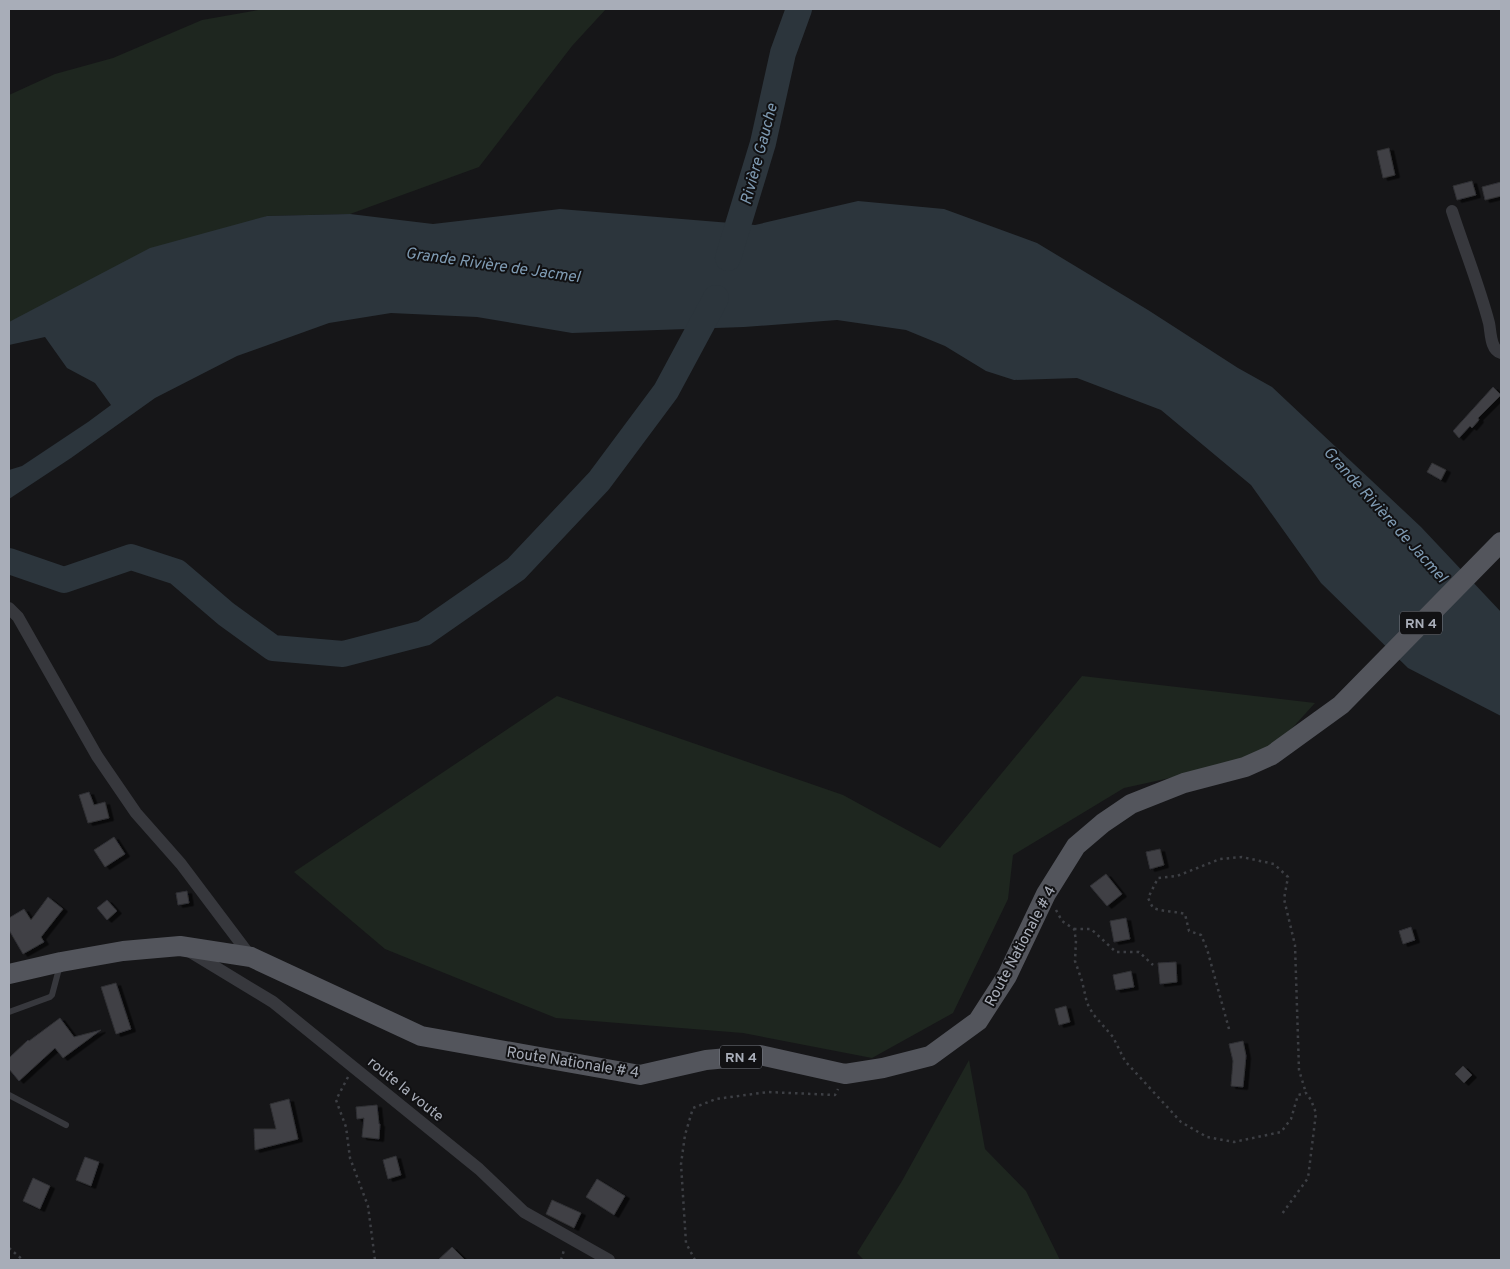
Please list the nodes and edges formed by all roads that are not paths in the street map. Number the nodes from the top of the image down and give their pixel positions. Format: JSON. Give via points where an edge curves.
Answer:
{"nodes":[{"id":1,"x":1452,"y":211,"type":"dead end"},
{"id":2,"x":1501,"y":353,"type":"edge"},
{"id":3,"x":1501,"y":542,"type":"edge"},
{"id":4,"x":9,"y":608,"type":"edge"},
{"id":5,"x":180,"y":946,"type":"junction"},
{"id":6,"x":251,"y":957,"type":"junction"},
{"id":7,"x":61,"y":962,"type":"junction"},
{"id":8,"x":9,"y":974,"type":"edge"},
{"id":9,"x":9,"y":1012,"type":"edge"},
{"id":10,"x":9,"y":1095,"type":"edge"},
{"id":11,"x":66,"y":1125,"type":"dead end"},
{"id":12,"x":609,"y":1260,"type":"edge"}],
"edges":[{"from":1,"to":2,"type":"street","via":[[1489,322],[1494,348]]},
{"from":3,"to":6,"type":"main road","name":"Route Nationale # 4","number":"RN 4","via":[[1341,705],[1272,754],[1244,767],[1184,783],[1131,804],[1076,846],[1046,894],[1007,976],[978,1021],[930,1056],[844,1074],[760,1055],[706,1060],[640,1075],[421,1036]]},
{"from":4,"to":6,"type":"street","via":[[18,617],[97,756],[136,814],[181,864]]},
{"from":5,"to":6,"type":"main road","name":"Route Nationale # 4","number":"RN 4"},
{"from":5,"to":7,"type":"main road","name":"Route Nationale # 4","number":"RN 4","via":[[123,951]]},
{"from":5,"to":12,"type":"street","name":"route la voute","via":[[273,1002],[479,1169],[524,1212]]},
{"from":7,"to":8,"type":"main road","name":"Route Nationale # 4","number":"RN 4"},
{"from":7,"to":9,"type":"lane","via":[[50,997]]},
{"from":10,"to":11,"type":"lane"}]}
